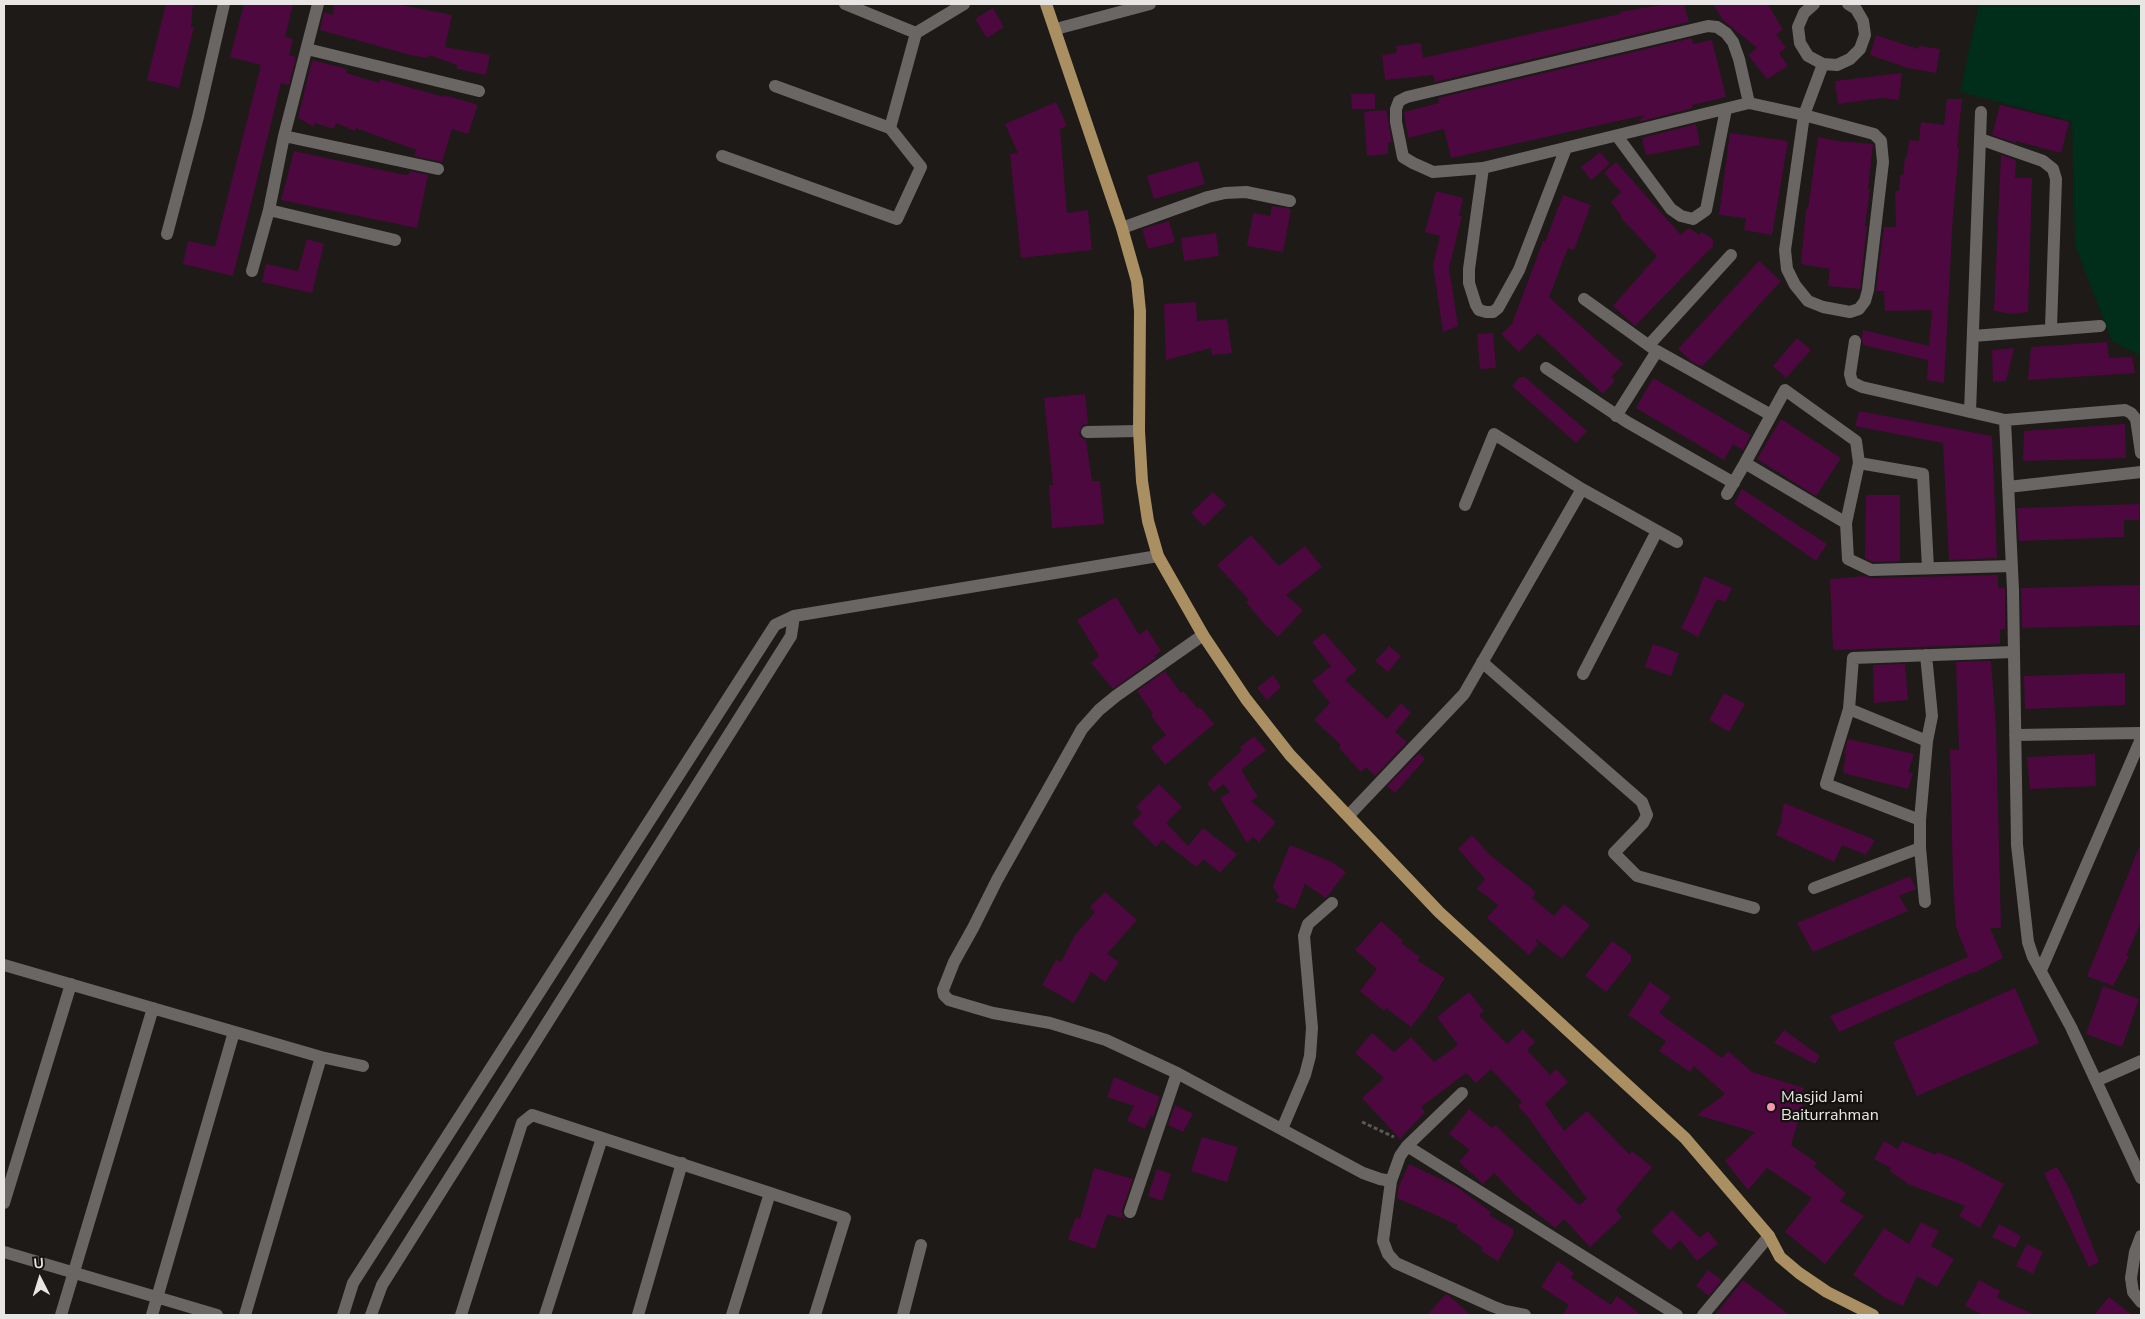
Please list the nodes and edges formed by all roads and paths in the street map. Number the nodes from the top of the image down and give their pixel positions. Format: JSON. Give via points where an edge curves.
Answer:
{"nodes":[{"id":1,"x":224,"y":4,"type":"edge"},
{"id":2,"x":318,"y":4,"type":"edge"},
{"id":3,"x":845,"y":4,"type":"edge"},
{"id":4,"x":964,"y":4,"type":"edge"},
{"id":5,"x":1046,"y":4,"type":"edge"},
{"id":6,"x":1150,"y":4,"type":"edge"},
{"id":7,"x":1814,"y":4,"type":"edge"},
{"id":8,"x":1857,"y":6,"type":"edge"},
{"id":9,"x":1056,"y":29,"type":"junction"},
{"id":10,"x":916,"y":33,"type":"junction"},
{"id":11,"x":306,"y":49,"type":"junction"},
{"id":12,"x":1822,"y":64,"type":"junction"},
{"id":13,"x":775,"y":86,"type":"dead end"},
{"id":14,"x":480,"y":91,"type":"dead end"},
{"id":15,"x":1749,"y":103,"type":"junction"},
{"id":16,"x":1726,"y":109,"type":"junction"},
{"id":17,"x":1981,"y":112,"type":"dead end"},
{"id":18,"x":1804,"y":115,"type":"junction"},
{"id":19,"x":890,"y":128,"type":"junction"},
{"id":20,"x":284,"y":136,"type":"junction"},
{"id":21,"x":1617,"y":136,"type":"junction"},
{"id":22,"x":1980,"y":139,"type":"junction"},
{"id":23,"x":1566,"y":148,"type":"junction"},
{"id":24,"x":722,"y":156,"type":"dead end"},
{"id":25,"x":1483,"y":168,"type":"junction"},
{"id":26,"x":438,"y":169,"type":"dead end"},
{"id":27,"x":1290,"y":201,"type":"dead end"},
{"id":28,"x":269,"y":210,"type":"junction"},
{"id":29,"x":1122,"y":228,"type":"junction"},
{"id":30,"x":167,"y":234,"type":"dead end"},
{"id":31,"x":395,"y":240,"type":"dead end"},
{"id":32,"x":1731,"y":254,"type":"dead end"},
{"id":33,"x":252,"y":271,"type":"dead end"},
{"id":34,"x":1584,"y":299,"type":"dead end"},
{"id":35,"x":2100,"y":326,"type":"dead end"},
{"id":36,"x":2051,"y":328,"type":"junction"},
{"id":37,"x":1973,"y":336,"type":"junction"},
{"id":38,"x":1855,"y":340,"type":"dead end"},
{"id":39,"x":1653,"y":348,"type":"junction"},
{"id":40,"x":1546,"y":368,"type":"dead end"},
{"id":41,"x":1970,"y":412,"type":"junction"},
{"id":42,"x":1771,"y":415,"type":"junction"},
{"id":43,"x":1616,"y":416,"type":"junction"},
{"id":44,"x":2006,"y":420,"type":"junction"},
{"id":45,"x":1140,"y":431,"type":"junction"},
{"id":46,"x":1087,"y":432,"type":"dead end"},
{"id":47,"x":2141,"y":453,"type":"edge"},
{"id":48,"x":1745,"y":463,"type":"junction"},
{"id":49,"x":1859,"y":463,"type":"junction"},
{"id":50,"x":2141,"y":472,"type":"edge"},
{"id":51,"x":2008,"y":487,"type":"junction"},
{"id":52,"x":1582,"y":489,"type":"junction"},
{"id":53,"x":1465,"y":505,"type":"dead end"},
{"id":54,"x":1846,"y":523,"type":"junction"},
{"id":55,"x":1657,"y":531,"type":"junction"},
{"id":56,"x":1677,"y":542,"type":"dead end"},
{"id":57,"x":1158,"y":556,"type":"junction"},
{"id":58,"x":2012,"y":566,"type":"junction"},
{"id":59,"x":1928,"y":568,"type":"junction"},
{"id":60,"x":794,"y":616,"type":"junction"},
{"id":61,"x":1202,"y":634,"type":"junction"},
{"id":62,"x":2014,"y":652,"type":"junction"},
{"id":63,"x":1926,"y":655,"type":"junction"},
{"id":64,"x":1482,"y":662,"type":"junction"},
{"id":65,"x":1583,"y":674,"type":"dead end"},
{"id":66,"x":1849,"y":709,"type":"junction"},
{"id":67,"x":2141,"y":733,"type":"edge"},
{"id":68,"x":2015,"y":735,"type":"junction"},
{"id":69,"x":2141,"y":739,"type":"edge"},
{"id":70,"x":1927,"y":741,"type":"junction"},
{"id":71,"x":1349,"y":815,"type":"junction"},
{"id":72,"x":1920,"y":820,"type":"junction"},
{"id":73,"x":1920,"y":848,"type":"junction"},
{"id":74,"x":1814,"y":888,"type":"dead end"},
{"id":75,"x":1925,"y":902,"type":"dead end"},
{"id":76,"x":1332,"y":904,"type":"dead end"},
{"id":77,"x":1754,"y":908,"type":"dead end"},
{"id":78,"x":4,"y":965,"type":"edge"},
{"id":79,"x":2041,"y":970,"type":"junction"},
{"id":80,"x":70,"y":984,"type":"junction"},
{"id":81,"x":153,"y":1008,"type":"junction"},
{"id":82,"x":234,"y":1032,"type":"junction"},
{"id":83,"x":321,"y":1057,"type":"junction"},
{"id":84,"x":2141,"y":1061,"type":"edge"},
{"id":85,"x":363,"y":1066,"type":"dead end"},
{"id":86,"x":1177,"y":1073,"type":"junction"},
{"id":87,"x":2096,"y":1081,"type":"junction"},
{"id":88,"x":1462,"y":1094,"type":"dead end"},
{"id":89,"x":1362,"y":1122,"type":"dead end"},
{"id":90,"x":1282,"y":1128,"type":"junction"},
{"id":91,"x":602,"y":1138,"type":"junction"},
{"id":92,"x":1407,"y":1146,"type":"junction"},
{"id":93,"x":682,"y":1163,"type":"junction"},
{"id":94,"x":2141,"y":1178,"type":"edge"},
{"id":95,"x":1391,"y":1181,"type":"junction"},
{"id":96,"x":770,"y":1193,"type":"junction"},
{"id":97,"x":4,"y":1203,"type":"edge"},
{"id":98,"x":1130,"y":1212,"type":"dead end"},
{"id":99,"x":1769,"y":1236,"type":"junction"},
{"id":100,"x":2141,"y":1236,"type":"edge"},
{"id":101,"x":921,"y":1244,"type":"dead end"},
{"id":102,"x":4,"y":1252,"type":"edge"},
{"id":103,"x":73,"y":1273,"type":"junction"},
{"id":104,"x":157,"y":1297,"type":"junction"},
{"id":105,"x":2141,"y":1302,"type":"edge"},
{"id":106,"x":61,"y":1315,"type":"edge"},
{"id":107,"x":152,"y":1315,"type":"edge"},
{"id":108,"x":217,"y":1315,"type":"edge"},
{"id":109,"x":245,"y":1315,"type":"edge"},
{"id":110,"x":343,"y":1315,"type":"edge"},
{"id":111,"x":371,"y":1315,"type":"edge"},
{"id":112,"x":460,"y":1315,"type":"edge"},
{"id":113,"x":545,"y":1315,"type":"edge"},
{"id":114,"x":638,"y":1315,"type":"edge"},
{"id":115,"x":732,"y":1315,"type":"edge"},
{"id":116,"x":815,"y":1315,"type":"edge"},
{"id":117,"x":903,"y":1315,"type":"edge"},
{"id":118,"x":1525,"y":1315,"type":"edge"},
{"id":119,"x":1677,"y":1315,"type":"edge"},
{"id":120,"x":1703,"y":1315,"type":"edge"},
{"id":121,"x":1872,"y":1315,"type":"edge"}],
"edges":[{"from":1,"to":30,"type":"street"},
{"from":2,"to":11,"type":"street"},
{"from":3,"to":10,"type":"street"},
{"from":4,"to":10,"type":"street"},
{"from":5,"to":9,"type":"main road"},
{"from":6,"to":9,"type":"street"},
{"from":7,"to":12,"type":"street","via":[[1804,13],[1798,27],[1800,43],[1808,56]]},
{"from":8,"to":12,"type":"street","via":[[1865,35],[1860,49],[1837,65]]},
{"from":9,"to":29,"type":"main road"},
{"from":10,"to":19,"type":"street"},
{"from":11,"to":14,"type":"street"},
{"from":11,"to":20,"type":"street"},
{"from":12,"to":18,"type":"street"},
{"from":13,"to":19,"type":"street"},
{"from":15,"to":16,"type":"street"},
{"from":15,"to":18,"type":"street"},
{"from":15,"to":25,"type":"street","via":[[1733,42],[1717,27],[1708,26],[1399,101],[1396,122],[1403,157],[1433,172]]},
{"from":16,"to":21,"type":"street"},
{"from":16,"to":21,"type":"street","via":[[1706,210],[1693,219],[1671,209]]},
{"from":17,"to":22,"type":"street"},
{"from":18,"to":18,"type":"street","via":[[1784,250],[1787,269],[1808,301],[1850,312],[1859,309],[1868,290],[1883,162],[1880,142],[1874,134],[1866,131]]},
{"from":19,"to":24,"type":"street","via":[[921,166],[897,219]]},
{"from":20,"to":26,"type":"street"},
{"from":20,"to":28,"type":"street"},
{"from":21,"to":23,"type":"street"},
{"from":22,"to":36,"type":"street","via":[[2043,161],[2053,169],[2056,179]]},
{"from":22,"to":37,"type":"street"},
{"from":23,"to":25,"type":"street"},
{"from":23,"to":25,"type":"street","via":[[1519,270],[1493,312],[1480,310],[1469,283]]},
{"from":27,"to":29,"type":"street","via":[[1246,192],[1225,193]]},
{"from":28,"to":31,"type":"street"},
{"from":28,"to":33,"type":"street"},
{"from":29,"to":45,"type":"main road","via":[[1137,281],[1140,311]]},
{"from":32,"to":39,"type":"street"},
{"from":34,"to":39,"type":"street"},
{"from":35,"to":36,"type":"street"},
{"from":36,"to":37,"type":"street"},
{"from":37,"to":41,"type":"street"},
{"from":38,"to":41,"type":"street","via":[[1850,374],[1852,382]]},
{"from":39,"to":42,"type":"street"},
{"from":39,"to":43,"type":"street"},
{"from":40,"to":43,"type":"street"},
{"from":41,"to":44,"type":"street"},
{"from":42,"to":48,"type":"street"},
{"from":42,"to":49,"type":"street","via":[[1785,390],[1856,441]]},
{"from":43,"to":48,"type":"street","via":[[1731,488]]},
{"from":44,"to":47,"type":"street","via":[[2125,410],[2136,419]]},
{"from":44,"to":51,"type":"street"},
{"from":45,"to":46,"type":"street"},
{"from":45,"to":57,"type":"main road","via":[[1144,503]]},
{"from":48,"to":54,"type":"street"},
{"from":49,"to":54,"type":"street"},
{"from":49,"to":59,"type":"street","via":[[1923,474]]},
{"from":50,"to":51,"type":"street"},
{"from":51,"to":58,"type":"street"},
{"from":52,"to":53,"type":"street","via":[[1494,434]]},
{"from":52,"to":55,"type":"street"},
{"from":52,"to":64,"type":"street"},
{"from":54,"to":59,"type":"street","via":[[1848,559],[1871,570]]},
{"from":55,"to":56,"type":"street"},
{"from":55,"to":65,"type":"street"},
{"from":57,"to":60,"type":"street"},
{"from":57,"to":61,"type":"main road"},
{"from":58,"to":59,"type":"street"},
{"from":58,"to":62,"type":"street"},
{"from":60,"to":110,"type":"street","via":[[775,625],[353,1283]]},
{"from":60,"to":111,"type":"street","via":[[791,636],[382,1285]]},
{"from":61,"to":71,"type":"main road","via":[[1246,699],[1290,754]]},
{"from":61,"to":86,"type":"street","via":[[1116,696],[1082,729],[997,880],[943,990],[944,995],[958,1003],[1050,1023],[1106,1040]]},
{"from":62,"to":63,"type":"street"},
{"from":62,"to":68,"type":"street"},
{"from":63,"to":66,"type":"street","via":[[1853,658]]},
{"from":63,"to":70,"type":"street","via":[[1932,716]]},
{"from":64,"to":71,"type":"street","via":[[1464,694]]},
{"from":64,"to":77,"type":"street","via":[[1642,802],[1647,814],[1643,823],[1614,853],[1637,876]]},
{"from":66,"to":70,"type":"street"},
{"from":66,"to":72,"type":"street","via":[[1826,784]]},
{"from":67,"to":68,"type":"street"},
{"from":68,"to":79,"type":"street","via":[[2017,845],[2028,942]]},
{"from":69,"to":79,"type":"street"},
{"from":70,"to":72,"type":"street"},
{"from":71,"to":99,"type":"main road","via":[[1440,912],[1685,1138]]},
{"from":72,"to":73,"type":"street"},
{"from":73,"to":74,"type":"street"},
{"from":73,"to":75,"type":"street"},
{"from":76,"to":90,"type":"street","via":[[1308,924],[1304,936],[1312,1028],[1310,1056]]},
{"from":78,"to":80,"type":"street"},
{"from":79,"to":87,"type":"street"},
{"from":80,"to":81,"type":"street"},
{"from":80,"to":97,"type":"street"},
{"from":81,"to":82,"type":"street"},
{"from":81,"to":103,"type":"street"},
{"from":82,"to":83,"type":"street"},
{"from":82,"to":104,"type":"street"},
{"from":83,"to":85,"type":"street"},
{"from":83,"to":109,"type":"street"},
{"from":84,"to":87,"type":"street"},
{"from":86,"to":90,"type":"street"},
{"from":86,"to":98,"type":"street"},
{"from":87,"to":94,"type":"street"},
{"from":88,"to":92,"type":"street"},
{"from":89,"to":92,"type":"path"},
{"from":90,"to":95,"type":"street","via":[[1363,1173]]},
{"from":91,"to":93,"type":"street"},
{"from":91,"to":112,"type":"street","via":[[532,1115],[522,1123]]},
{"from":91,"to":113,"type":"street"},
{"from":92,"to":95,"type":"street"},
{"from":92,"to":119,"type":"street"},
{"from":93,"to":96,"type":"street"},
{"from":93,"to":114,"type":"street"},
{"from":95,"to":118,"type":"street","via":[[1383,1241],[1396,1263],[1492,1306]]},
{"from":96,"to":115,"type":"street"},
{"from":96,"to":116,"type":"street","via":[[845,1218]]},
{"from":99,"to":120,"type":"street"},
{"from":99,"to":121,"type":"main road","via":[[1780,1257],[1799,1273],[1827,1292]]},
{"from":100,"to":105,"type":"street","via":[[2131,1278],[2133,1292]]},
{"from":101,"to":117,"type":"street"},
{"from":102,"to":103,"type":"street"},
{"from":103,"to":104,"type":"street"},
{"from":103,"to":106,"type":"street"},
{"from":104,"to":107,"type":"street"},
{"from":104,"to":108,"type":"street"}]}
